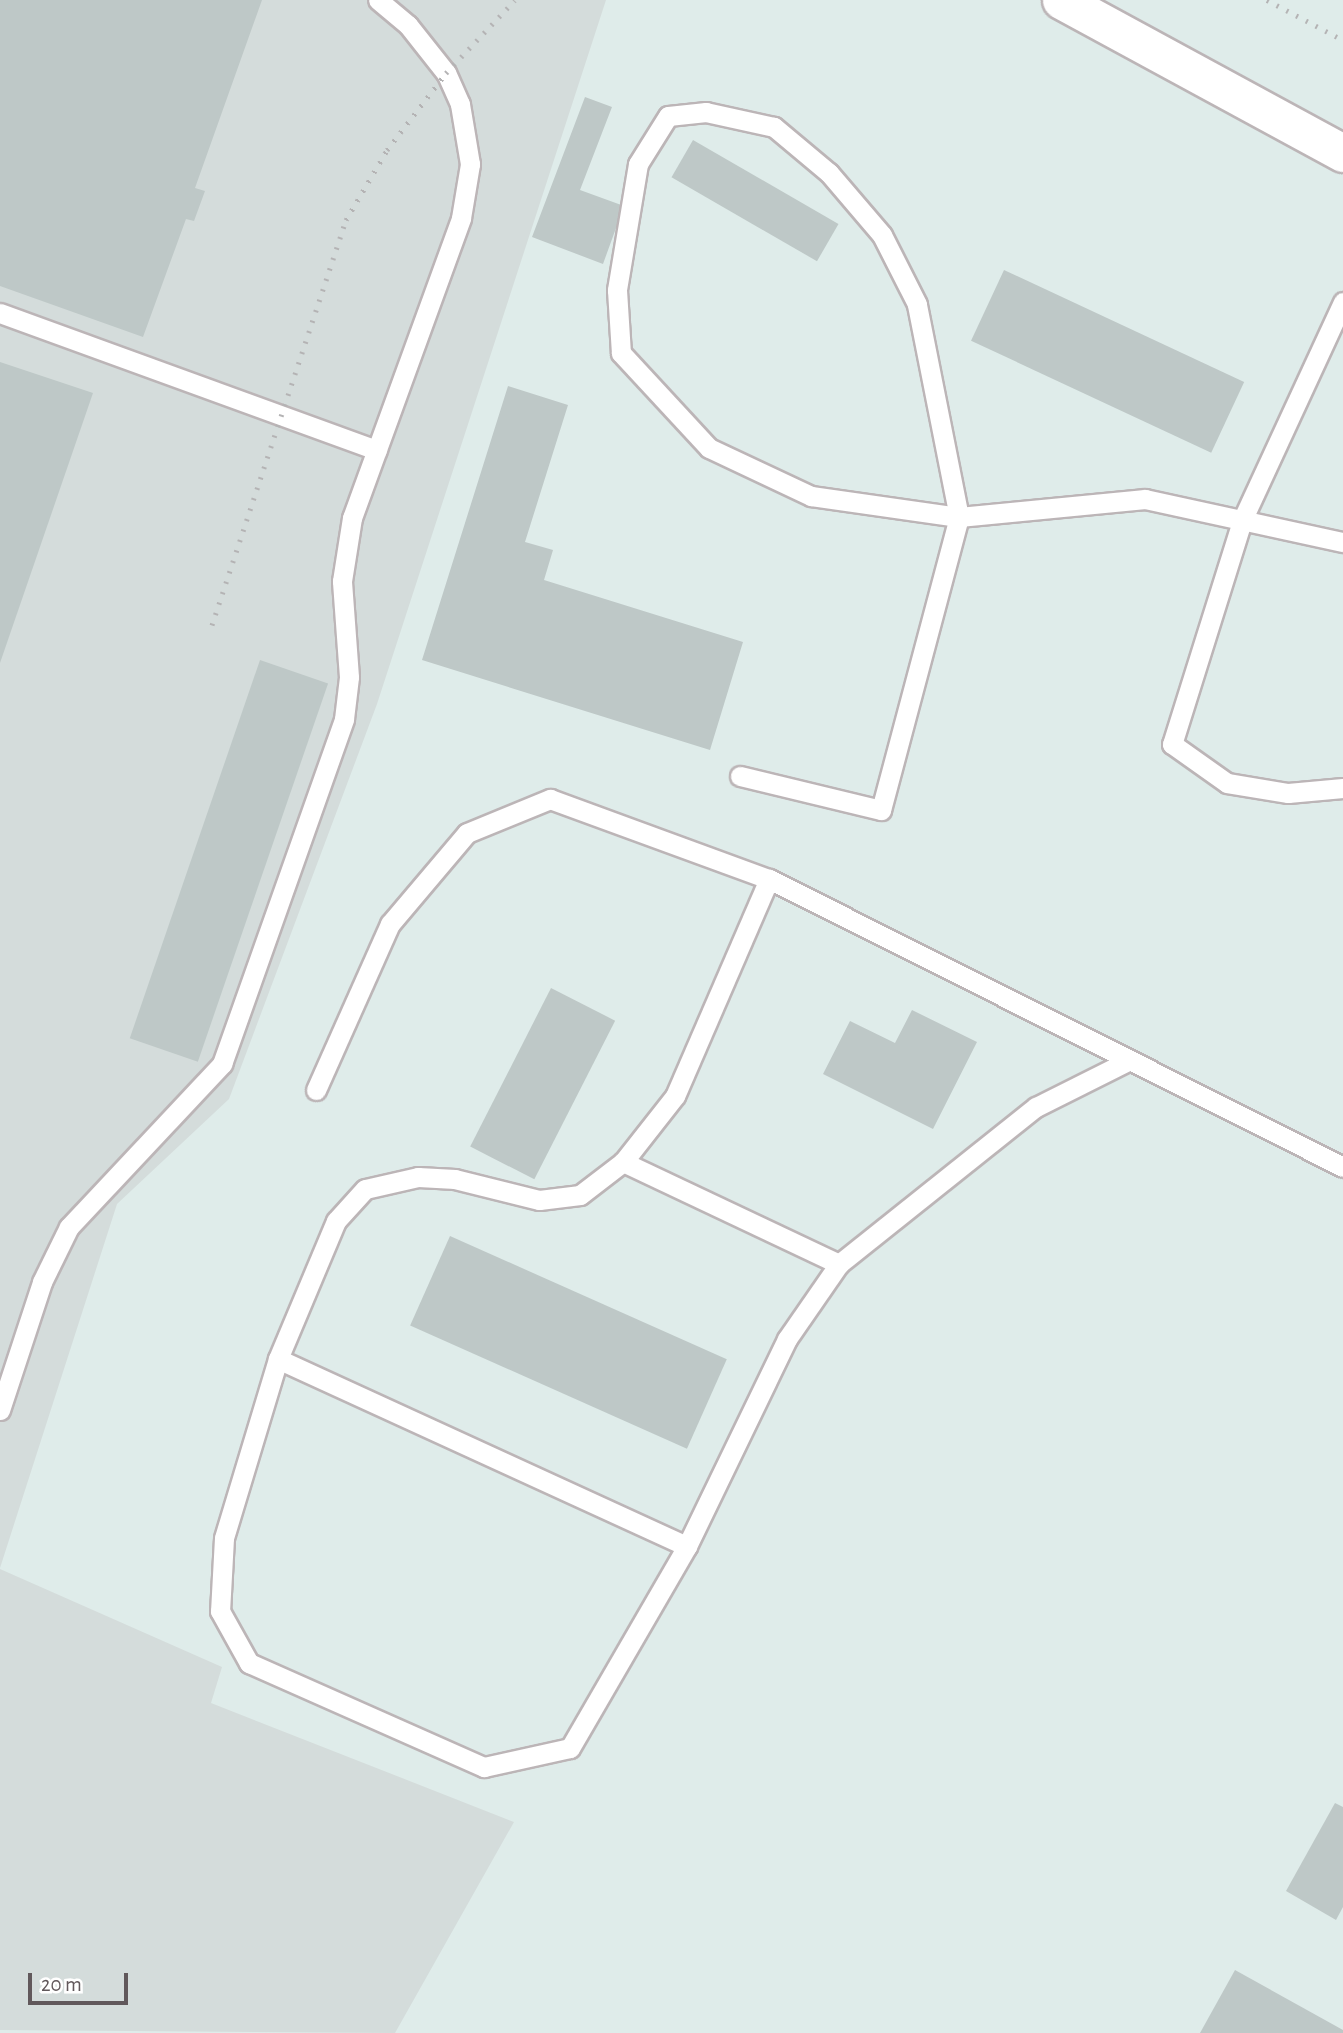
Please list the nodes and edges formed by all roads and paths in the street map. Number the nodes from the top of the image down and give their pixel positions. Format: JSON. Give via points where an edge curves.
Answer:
{"nodes":[{"id":1,"x":378,"y":0,"type":"edge"},
{"id":2,"x":1061,"y":0,"type":"edge"},
{"id":3,"x":1343,"y":153,"type":"edge"},
{"id":4,"x":1343,"y":302,"type":"edge"},
{"id":5,"x":0,"y":313,"type":"edge"},
{"id":6,"x":377,"y":450,"type":"junction"},
{"id":7,"x":959,"y":517,"type":"junction"},
{"id":8,"x":1242,"y":521,"type":"junction"},
{"id":9,"x":1343,"y":542,"type":"edge"},
{"id":10,"x":740,"y":776,"type":"dead end"},
{"id":11,"x":1343,"y":788,"type":"edge"},
{"id":12,"x":769,"y":879,"type":"junction"},
{"id":13,"x":1126,"y":1062,"type":"junction"},
{"id":14,"x":316,"y":1090,"type":"dead end"},
{"id":15,"x":623,"y":1162,"type":"junction"},
{"id":16,"x":1343,"y":1167,"type":"edge"},
{"id":17,"x":839,"y":1264,"type":"junction"},
{"id":18,"x":278,"y":1359,"type":"junction"},
{"id":19,"x":0,"y":1410,"type":"edge"},
{"id":20,"x":687,"y":1546,"type":"junction"}],
"edges":[{"from":1,"to":6,"type":"lane","via":[[416,34],[446,73],[460,104],[470,164],[461,218]]},
{"from":2,"to":3,"type":"street"},
{"from":4,"to":8,"type":"lane"},
{"from":5,"to":6,"type":"lane"},
{"from":6,"to":19,"type":"lane","via":[[352,518],[342,581],[349,677],[344,719],[222,1064],[69,1227],[42,1282]]},
{"from":7,"to":7,"type":"lane","via":[[811,496],[709,448],[621,353],[617,290],[638,164],[668,116],[706,112],[774,127],[829,173],[882,235],[917,303]]},
{"from":7,"to":8,"type":"lane","via":[[1145,499]]},
{"from":7,"to":10,"type":"lane","via":[[881,810]]},
{"from":8,"to":9,"type":"lane"},
{"from":8,"to":11,"type":"lane","via":[[1172,744],[1227,783],[1288,793]]},
{"from":12,"to":13,"type":"lane"},
{"from":12,"to":14,"type":"lane","via":[[550,799],[520,808],[467,834],[390,924]]},
{"from":12,"to":15,"type":"lane","via":[[675,1096]]},
{"from":13,"to":16,"type":"lane"},
{"from":13,"to":17,"type":"lane","via":[[1036,1107]]},
{"from":15,"to":17,"type":"lane"},
{"from":15,"to":18,"type":"lane","via":[[580,1195],[540,1200],[455,1179],[418,1177],[365,1189],[336,1221]]},
{"from":17,"to":20,"type":"lane","via":[[787,1339]]},
{"from":18,"to":20,"type":"lane"},
{"from":18,"to":20,"type":"lane","via":[[224,1538],[220,1611],[249,1663],[484,1766],[570,1748]]}]}
